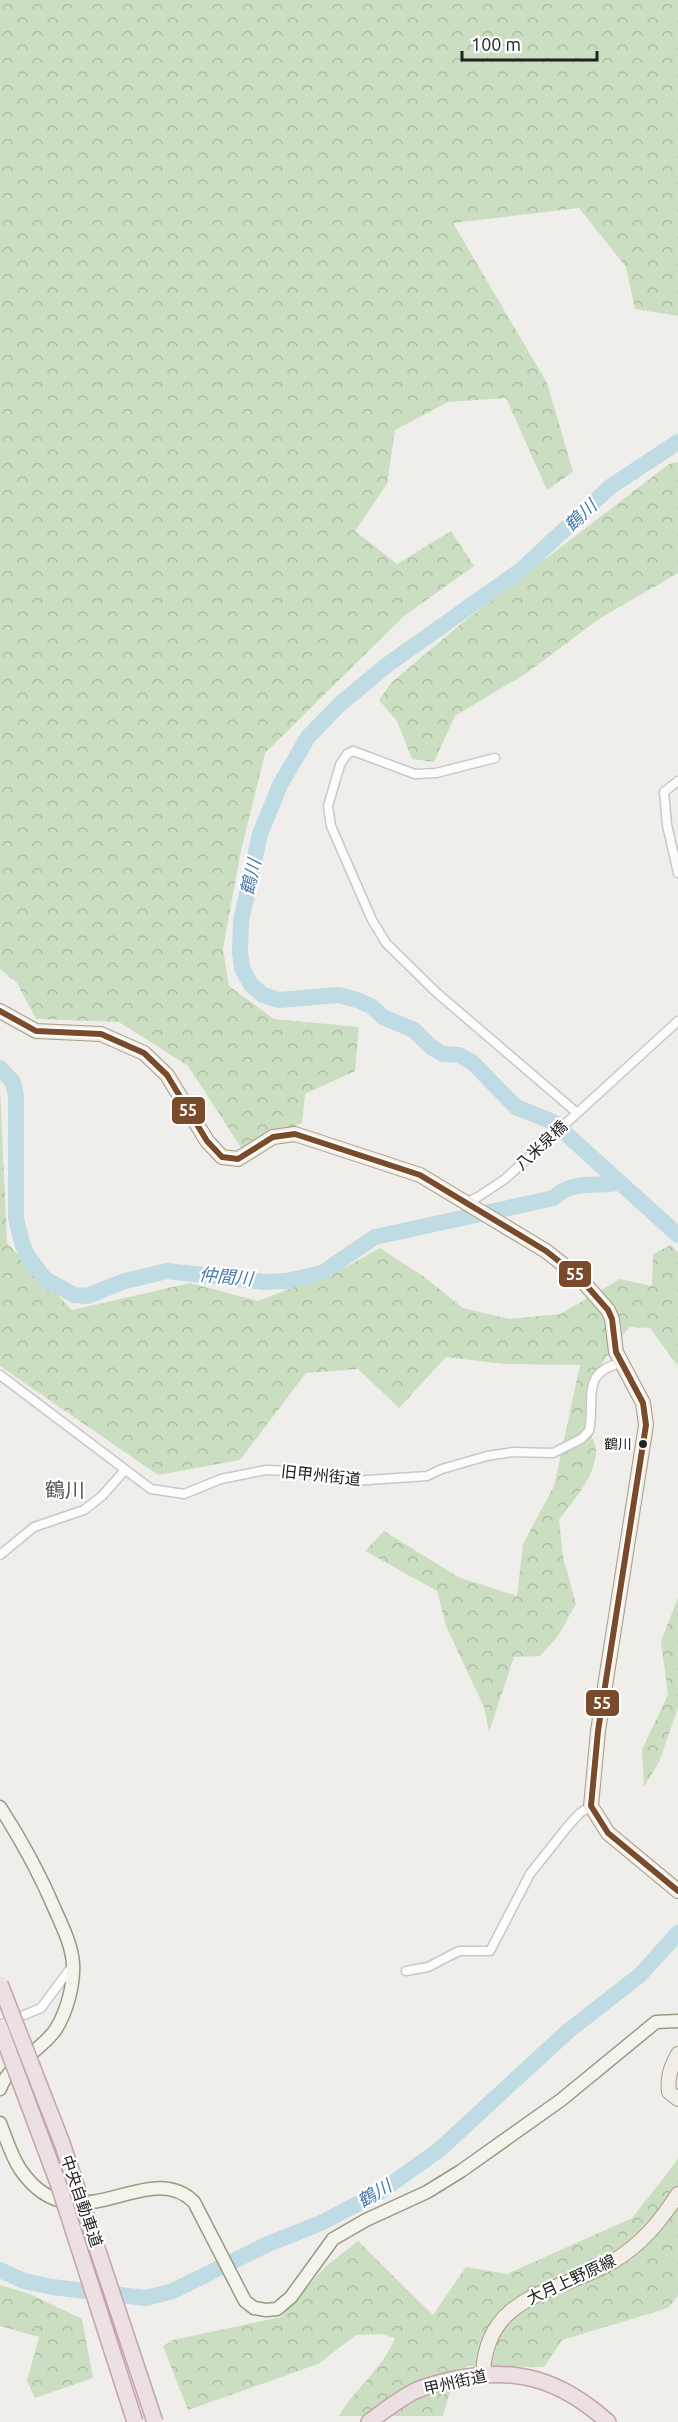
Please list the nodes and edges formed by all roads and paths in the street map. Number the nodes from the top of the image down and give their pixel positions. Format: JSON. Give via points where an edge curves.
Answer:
{"nodes":[{"id":1,"x":495,"y":758,"type":"dead end"},
{"id":2,"x":678,"y":781,"type":"edge"},
{"id":3,"x":678,"y":873,"type":"edge"},
{"id":4,"x":0,"y":1011,"type":"edge"},
{"id":5,"x":678,"y":1021,"type":"edge"},
{"id":6,"x":576,"y":1112,"type":"junction"},
{"id":7,"x":470,"y":1204,"type":"junction"},
{"id":8,"x":621,"y":1363,"type":"junction"},
{"id":9,"x":0,"y":1375,"type":"edge"},
{"id":10,"x":125,"y":1470,"type":"junction"},
{"id":11,"x":0,"y":1555,"type":"edge"},
{"id":12,"x":591,"y":1806,"type":"junction"},
{"id":13,"x":0,"y":1807,"type":"edge"},
{"id":14,"x":678,"y":1891,"type":"edge"},
{"id":15,"x":73,"y":1965,"type":"junction"},
{"id":16,"x":406,"y":1971,"type":"dead end"},
{"id":17,"x":0,"y":1984,"type":"edge"},
{"id":18,"x":678,"y":2021,"type":"edge"},
{"id":19,"x":0,"y":2027,"type":"edge"},
{"id":20,"x":678,"y":2054,"type":"edge"},
{"id":21,"x":0,"y":2089,"type":"edge"},
{"id":22,"x":678,"y":2099,"type":"edge"},
{"id":23,"x":0,"y":2123,"type":"edge"},
{"id":24,"x":678,"y":2194,"type":"edge"},
{"id":25,"x":483,"y":2373,"type":"junction"},
{"id":26,"x":135,"y":2422,"type":"edge"},
{"id":27,"x":155,"y":2422,"type":"edge"},
{"id":28,"x":369,"y":2422,"type":"edge"},
{"id":29,"x":608,"y":2422,"type":"edge"}],
"edges":[{"from":1,"to":6,"type":"street","via":[[415,774],[353,751],[340,765],[328,807],[331,826],[358,893],[387,943],[437,993]]},
{"from":2,"to":3,"type":"street","via":[[664,792],[664,807]]},
{"from":4,"to":7,"type":"main road","via":[[36,1031],[101,1034],[144,1053],[167,1075],[207,1141],[222,1157],[238,1159],[273,1137],[295,1134],[420,1175]]},
{"from":5,"to":6,"type":"street","name":"八米泉橋"},
{"from":6,"to":7,"type":"street","name":"八米泉橋","via":[[506,1179]]},
{"from":7,"to":8,"type":"main road","via":[[564,1264],[604,1302],[612,1319]]},
{"from":8,"to":10,"type":"street","name":"旧甲州街道","via":[[607,1366],[596,1376],[591,1389],[589,1431],[553,1453],[499,1454],[427,1476],[352,1481],[266,1470],[221,1479],[177,1495],[151,1489]]},
{"from":8,"to":12,"type":"main road","via":[[643,1403],[645,1436],[598,1731]]},
{"from":9,"to":10,"type":"street","name":"旧甲州街道"},
{"from":10,"to":11,"type":"street","via":[[84,1510],[33,1527]]},
{"from":12,"to":14,"type":"main road","via":[[608,1833]]},
{"from":12,"to":16,"type":"street","via":[[568,1826],[530,1874],[490,1951],[459,1951],[428,1967]]},
{"from":13,"to":15,"type":"street","via":[[31,1855],[65,1934]]},
{"from":15,"to":19,"type":"street","via":[[41,2008]]},
{"from":15,"to":21,"type":"street","via":[[66,2008],[57,2027],[9,2073]]},
{"from":17,"to":27,"type":"highway","name":"中央自動車道","bridge":true,"via":[[62,2143]]},
{"from":18,"to":23,"type":"street","via":[[656,2022],[561,2100],[461,2171],[333,2239],[291,2297],[277,2309],[254,2308],[245,2301],[194,2202],[184,2193],[172,2188],[148,2190],[73,2204],[49,2197],[19,2168]]},
{"from":19,"to":26,"type":"highway","name":"中央自動車道","bridge":true,"via":[[66,2205]]},
{"from":20,"to":22,"type":"main road","via":[[668,2081],[669,2092]]},
{"from":24,"to":25,"type":"main road","name":"大月上野原線","via":[[638,2245],[611,2263],[524,2300],[506,2313],[487,2347]]},
{"from":25,"to":28,"type":"highway","name":"甲州街道","via":[[416,2391]]},
{"from":25,"to":29,"type":"highway","name":"甲州街道","via":[[500,2372],[544,2382],[563,2390]]}]}
